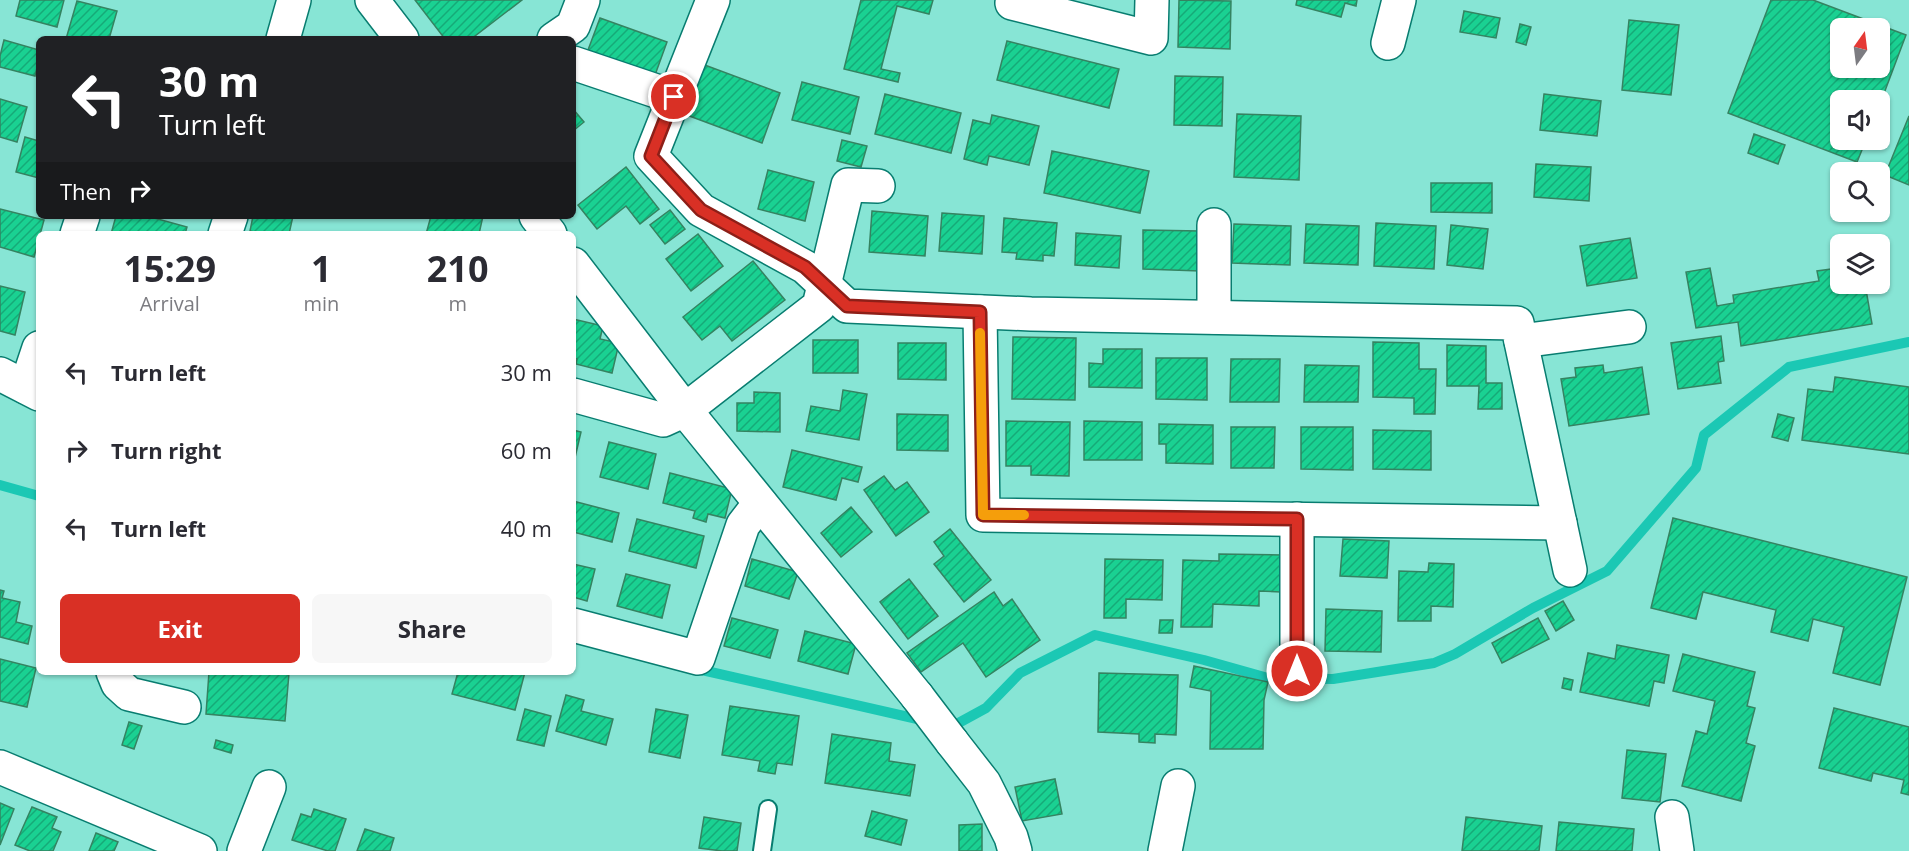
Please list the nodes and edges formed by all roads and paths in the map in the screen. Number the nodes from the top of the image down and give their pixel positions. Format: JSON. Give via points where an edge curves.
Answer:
{"nodes":[{"id":1,"x":294,"y":0,"type":"edge"},
{"id":2,"x":372,"y":0,"type":"edge"},
{"id":3,"x":583,"y":0,"type":"edge"},
{"id":4,"x":712,"y":0,"type":"edge"},
{"id":5,"x":1152,"y":0,"type":"edge"},
{"id":6,"x":1400,"y":0,"type":"edge"},
{"id":7,"x":1012,"y":3,"type":"dead end"},
{"id":8,"x":284,"y":36,"type":"edge"},
{"id":9,"x":400,"y":36,"type":"edge"},
{"id":10,"x":559,"y":36,"type":"edge"},
{"id":11,"x":1388,"y":43,"type":"dead end"},
{"id":12,"x":576,"y":64,"type":"edge"},
{"id":13,"x":674,"y":97,"type":"junction"},
{"id":14,"x":878,"y":186,"type":"dead end"},
{"id":15,"x":538,"y":219,"type":"edge"},
{"id":16,"x":1214,"y":225,"type":"dead end"},
{"id":17,"x":548,"y":231,"type":"edge"},
{"id":18,"x":576,"y":268,"type":"edge"},
{"id":19,"x":825,"y":286,"type":"junction"},
{"id":20,"x":980,"y":312,"type":"junction"},
{"id":21,"x":1214,"y":317,"type":"junction"},
{"id":22,"x":1629,"y":327,"type":"dead end"},
{"id":23,"x":1521,"y":341,"type":"junction"},
{"id":24,"x":36,"y":355,"type":"edge"},
{"id":25,"x":22,"y":385,"type":"edge"},
{"id":26,"x":576,"y":396,"type":"edge"},
{"id":27,"x":685,"y":410,"type":"junction"},
{"id":28,"x":760,"y":503,"type":"junction"},
{"id":29,"x":1297,"y":519,"type":"junction"},
{"id":30,"x":1560,"y":523,"type":"junction"},
{"id":31,"x":1570,"y":570,"type":"dead end"},
{"id":32,"x":576,"y":626,"type":"edge"},
{"id":33,"x":1297,"y":671,"type":"dead end"},
{"id":34,"x":114,"y":675,"type":"edge"},
{"id":35,"x":184,"y":707,"type":"dead end"},
{"id":36,"x":0,"y":767,"type":"edge"},
{"id":37,"x":1178,"y":786,"type":"dead end"},
{"id":38,"x":269,"y":788,"type":"dead end"},
{"id":39,"x":768,"y":809,"type":"dead end"},
{"id":40,"x":1672,"y":817,"type":"dead end"},
{"id":41,"x":200,"y":851,"type":"edge"},
{"id":42,"x":244,"y":851,"type":"edge"},
{"id":43,"x":762,"y":851,"type":"edge"},
{"id":44,"x":1015,"y":851,"type":"edge"},
{"id":45,"x":1166,"y":851,"type":"edge"},
{"id":46,"x":1677,"y":851,"type":"edge"}],
"edges":[{"from":1,"to":8,"type":"street"},
{"from":2,"to":9,"type":"street"},
{"from":3,"to":10,"type":"street","via":[[573,26]]},
{"from":4,"to":13,"type":"street"},
{"from":5,"to":7,"type":"street","via":[[1151,38]]},
{"from":6,"to":11,"type":"street"},
{"from":12,"to":13,"type":"street"},
{"from":13,"to":19,"type":"street","via":[[651,156],[701,210],[805,267]]},
{"from":14,"to":19,"type":"street","via":[[848,185]]},
{"from":15,"to":17,"type":"street"},
{"from":16,"to":21,"type":"street"},
{"from":18,"to":27,"type":"street"},
{"from":19,"to":20,"type":"street","via":[[847,306]]},
{"from":19,"to":27,"type":"street","via":[[819,306]]},
{"from":20,"to":21,"type":"street"},
{"from":20,"to":29,"type":"street","via":[[983,515]]},
{"from":21,"to":23,"type":"street","via":[[1517,323]]},
{"from":22,"to":23,"type":"street"},
{"from":23,"to":30,"type":"street"},
{"from":24,"to":25,"type":"street"},
{"from":26,"to":27,"type":"street","via":[[663,420]]},
{"from":27,"to":28,"type":"street"},
{"from":28,"to":32,"type":"street","via":[[744,525],[698,658]]},
{"from":28,"to":44,"type":"street","via":[[984,783]]},
{"from":29,"to":30,"type":"street"},
{"from":29,"to":33,"type":"street"},
{"from":30,"to":31,"type":"street"},
{"from":34,"to":35,"type":"street","via":[[129,694]]},
{"from":36,"to":41,"type":"street"},
{"from":37,"to":45,"type":"street"},
{"from":38,"to":42,"type":"street"},
{"from":39,"to":43,"type":"lane"},
{"from":40,"to":46,"type":"street"}]}
